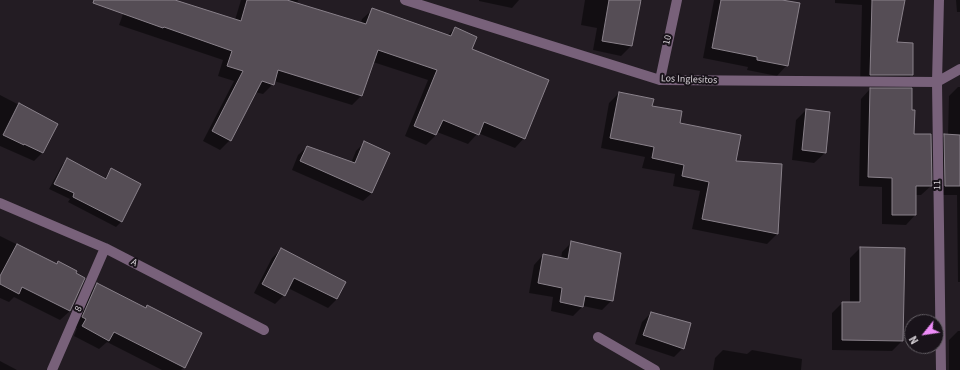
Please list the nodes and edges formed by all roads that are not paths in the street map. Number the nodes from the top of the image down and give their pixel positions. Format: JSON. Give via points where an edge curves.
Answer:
{"nodes":[{"id":1,"x":405,"y":0,"type":"edge"},
{"id":2,"x":677,"y":0,"type":"edge"},
{"id":3,"x":939,"y":0,"type":"edge"},
{"id":4,"x":960,"y":69,"type":"edge"},
{"id":5,"x":660,"y":80,"type":"junction"},
{"id":6,"x":937,"y":82,"type":"junction"},
{"id":7,"x":0,"y":202,"type":"edge"},
{"id":8,"x":105,"y":248,"type":"junction"},
{"id":9,"x":264,"y":330,"type":"dead end"},
{"id":10,"x":598,"y":337,"type":"dead end"},
{"id":11,"x":52,"y":370,"type":"edge"},
{"id":12,"x":655,"y":370,"type":"edge"},
{"id":13,"x":941,"y":370,"type":"edge"}],
"edges":[{"from":1,"to":5,"type":"street","name":"Los Inglesitos"},
{"from":2,"to":5,"type":"street","name":"10"},
{"from":3,"to":6,"type":"street","name":"11"},
{"from":4,"to":6,"type":"street"},
{"from":5,"to":6,"type":"street","name":"Los Inglesitos"},
{"from":6,"to":13,"type":"street","name":"11"},
{"from":7,"to":8,"type":"street","name":"A"},
{"from":8,"to":9,"type":"street","name":"A"},
{"from":8,"to":11,"type":"street","name":"8"},
{"from":10,"to":12,"type":"street"}]}
